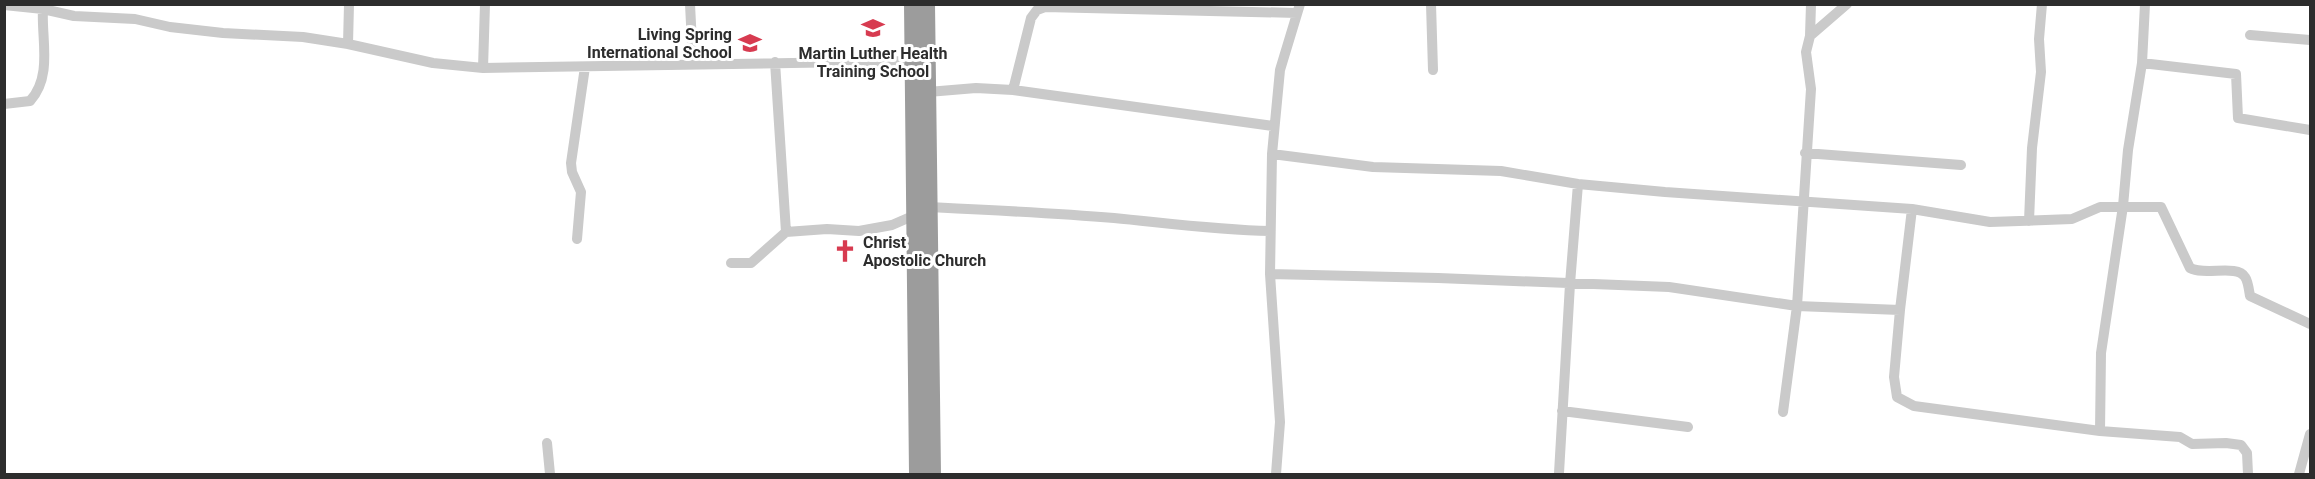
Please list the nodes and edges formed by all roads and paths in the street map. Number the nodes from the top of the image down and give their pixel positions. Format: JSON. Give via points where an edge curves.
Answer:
{"nodes":[{"id":1,"x":349,"y":4,"type":"edge"},
{"id":2,"x":485,"y":4,"type":"edge"},
{"id":3,"x":690,"y":4,"type":"edge"},
{"id":4,"x":912,"y":4,"type":"edge"},
{"id":5,"x":927,"y":4,"type":"edge"},
{"id":6,"x":1431,"y":4,"type":"edge"},
{"id":7,"x":1811,"y":4,"type":"edge"},
{"id":8,"x":1847,"y":4,"type":"edge"},
{"id":9,"x":2042,"y":4,"type":"edge"},
{"id":10,"x":2145,"y":4,"type":"edge"},
{"id":11,"x":4,"y":5,"type":"edge"},
{"id":12,"x":43,"y":9,"type":"junction"},
{"id":13,"x":1299,"y":9,"type":"edge"},
{"id":14,"x":2250,"y":34,"type":"dead end"},
{"id":15,"x":1810,"y":36,"type":"junction"},
{"id":16,"x":2310,"y":40,"type":"edge"},
{"id":17,"x":348,"y":44,"type":"junction"},
{"id":18,"x":775,"y":62,"type":"junction"},
{"id":19,"x":913,"y":62,"type":"junction"},
{"id":20,"x":2142,"y":63,"type":"junction"},
{"id":21,"x":693,"y":64,"type":"junction"},
{"id":22,"x":585,"y":67,"type":"junction"},
{"id":23,"x":483,"y":68,"type":"junction"},
{"id":24,"x":1432,"y":70,"type":"dead end"},
{"id":25,"x":1013,"y":90,"type":"junction"},
{"id":26,"x":928,"y":92,"type":"junction"},
{"id":27,"x":4,"y":104,"type":"edge"},
{"id":28,"x":1273,"y":126,"type":"junction"},
{"id":29,"x":2310,"y":130,"type":"edge"},
{"id":30,"x":1806,"y":153,"type":"junction"},
{"id":31,"x":1272,"y":154,"type":"junction"},
{"id":32,"x":1961,"y":165,"type":"dead end"},
{"id":33,"x":1578,"y":184,"type":"junction"},
{"id":34,"x":1804,"y":201,"type":"junction"},
{"id":35,"x":2123,"y":206,"type":"junction"},
{"id":36,"x":1912,"y":209,"type":"junction"},
{"id":37,"x":923,"y":211,"type":"junction"},
{"id":38,"x":2029,"y":221,"type":"junction"},
{"id":39,"x":1270,"y":231,"type":"junction"},
{"id":40,"x":786,"y":232,"type":"junction"},
{"id":41,"x":577,"y":239,"type":"dead end"},
{"id":42,"x":731,"y":263,"type":"dead end"},
{"id":43,"x":1270,"y":273,"type":"junction"},
{"id":44,"x":1569,"y":284,"type":"junction"},
{"id":45,"x":1797,"y":306,"type":"junction"},
{"id":46,"x":1900,"y":310,"type":"junction"},
{"id":47,"x":2310,"y":324,"type":"edge"},
{"id":48,"x":1562,"y":411,"type":"junction"},
{"id":49,"x":1783,"y":412,"type":"dead end"},
{"id":50,"x":1688,"y":427,"type":"dead end"},
{"id":51,"x":2100,"y":431,"type":"junction"},
{"id":52,"x":2310,"y":434,"type":"edge"},
{"id":53,"x":548,"y":443,"type":"dead end"},
{"id":54,"x":1559,"y":473,"type":"dead end"},
{"id":55,"x":550,"y":474,"type":"edge"},
{"id":56,"x":917,"y":474,"type":"edge"},
{"id":57,"x":933,"y":474,"type":"edge"},
{"id":58,"x":1276,"y":474,"type":"edge"},
{"id":59,"x":2248,"y":474,"type":"edge"},
{"id":60,"x":2299,"y":474,"type":"edge"}],
"edges":[{"from":1,"to":17,"type":"street"},
{"from":2,"to":23,"type":"street"},
{"from":3,"to":21,"type":"street"},
{"from":4,"to":19,"type":"highway"},
{"from":5,"to":26,"type":"highway"},
{"from":6,"to":24,"type":"street"},
{"from":7,"to":15,"type":"street"},
{"from":8,"to":15,"type":"street"},
{"from":9,"to":38,"type":"street","via":[[2041,72]]},
{"from":10,"to":20,"type":"street"},
{"from":11,"to":12,"type":"street"},
{"from":12,"to":17,"type":"street","via":[[74,16],[135,19],[170,27]]},
{"from":12,"to":27,"type":"street","via":[[45,52],[40,86],[30,100]]},
{"from":13,"to":25,"type":"street","via":[[1045,7],[1031,18]]},
{"from":13,"to":28,"type":"street","via":[[1280,70]]},
{"from":14,"to":16,"type":"street"},
{"from":15,"to":30,"type":"street","via":[[1806,52],[1811,89]]},
{"from":17,"to":23,"type":"street","via":[[433,63]]},
{"from":18,"to":19,"type":"street"},
{"from":18,"to":21,"type":"street"},
{"from":18,"to":40,"type":"street"},
{"from":19,"to":37,"type":"highway"},
{"from":20,"to":29,"type":"street","via":[[2236,74],[2238,118]]},
{"from":20,"to":35,"type":"street"},
{"from":21,"to":22,"type":"street"},
{"from":22,"to":23,"type":"street"},
{"from":22,"to":41,"type":"street","via":[[571,163],[581,192]]},
{"from":25,"to":26,"type":"street"},
{"from":25,"to":28,"type":"street"},
{"from":26,"to":37,"type":"highway"},
{"from":28,"to":31,"type":"street"},
{"from":30,"to":32,"type":"street"},
{"from":30,"to":34,"type":"street"},
{"from":31,"to":33,"type":"street","via":[[1373,166],[1501,171]]},
{"from":31,"to":39,"type":"street"},
{"from":33,"to":34,"type":"street"},
{"from":33,"to":44,"type":"street"},
{"from":34,"to":36,"type":"street"},
{"from":34,"to":45,"type":"street"},
{"from":35,"to":38,"type":"street","via":[[2100,207],[2072,219]]},
{"from":35,"to":47,"type":"street","via":[[2161,207],[2190,268],[2198,272],[2238,271],[2245,277],[2250,296]]},
{"from":35,"to":51,"type":"street","via":[[2101,353]]},
{"from":36,"to":38,"type":"street","via":[[1990,222]]},
{"from":36,"to":46,"type":"street"},
{"from":37,"to":39,"type":"street","via":[[1000,210]]},
{"from":37,"to":40,"type":"street","via":[[892,225],[859,231]]},
{"from":37,"to":56,"type":"highway"},
{"from":37,"to":57,"type":"highway"},
{"from":39,"to":43,"type":"street"},
{"from":40,"to":42,"type":"street","via":[[751,263]]},
{"from":43,"to":44,"type":"street"},
{"from":43,"to":58,"type":"street","via":[[1279,387]]},
{"from":44,"to":45,"type":"street","via":[[1669,287]]},
{"from":44,"to":48,"type":"street"},
{"from":45,"to":46,"type":"street"},
{"from":45,"to":49,"type":"street"},
{"from":46,"to":51,"type":"street","via":[[1894,377],[1897,397],[1914,406]]},
{"from":48,"to":50,"type":"street"},
{"from":48,"to":54,"type":"street"},
{"from":51,"to":59,"type":"street","via":[[2180,437],[2192,444],[2241,445],[2247,453]]},
{"from":52,"to":60,"type":"street"},
{"from":53,"to":55,"type":"street"}]}
